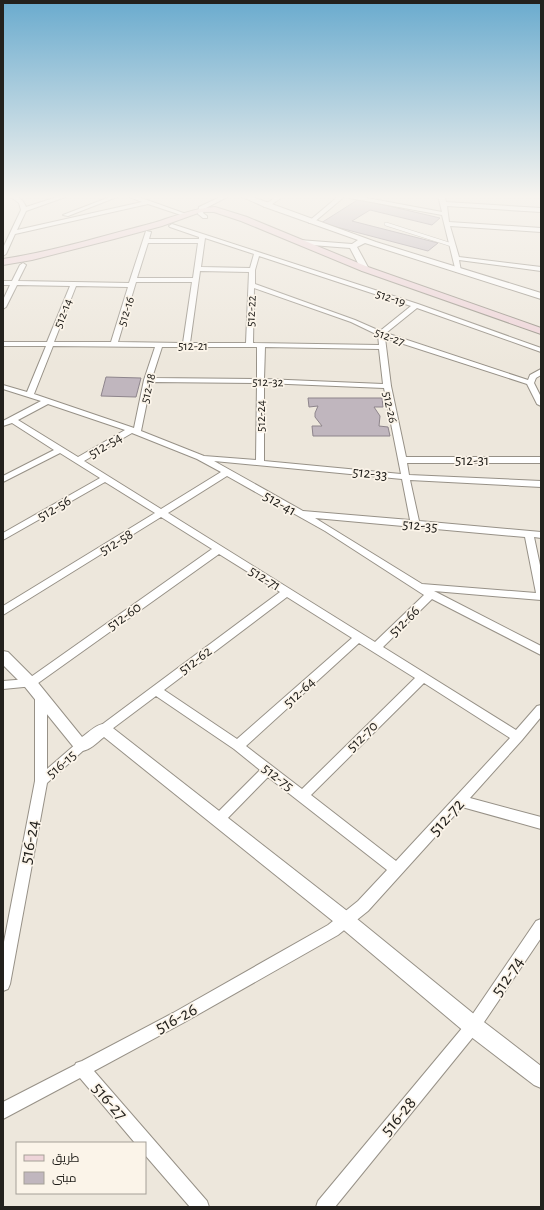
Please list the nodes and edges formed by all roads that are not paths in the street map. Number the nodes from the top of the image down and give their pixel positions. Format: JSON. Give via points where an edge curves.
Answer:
{"nodes":[{"id":1,"x":56,"y":251,"type":"edge"},
{"id":2,"x":83,"y":251,"type":"edge"},
{"id":3,"x":143,"y":251,"type":"edge"},
{"id":4,"x":200,"y":251,"type":"edge"},
{"id":5,"x":248,"y":251,"type":"edge"},
{"id":6,"x":304,"y":251,"type":"edge"},
{"id":7,"x":322,"y":251,"type":"edge"},
{"id":8,"x":356,"y":251,"type":"edge"},
{"id":9,"x":399,"y":251,"type":"edge"},
{"id":10,"x":454,"y":251,"type":"edge"},
{"id":11,"x":257,"y":254,"type":"junction"},
{"id":12,"x":456,"y":258,"type":"junction"},
{"id":13,"x":3,"y":262,"type":"edge"},
{"id":14,"x":23,"y":265,"type":"junction"},
{"id":15,"x":3,"y":268,"type":"edge"},
{"id":16,"x":198,"y":269,"type":"junction"},
{"id":17,"x":365,"y":269,"type":"junction"},
{"id":18,"x":541,"y":269,"type":"edge"},
{"id":19,"x":252,"y":270,"type":"junction"},
{"id":20,"x":458,"y":271,"type":"junction"},
{"id":21,"x":196,"y":280,"type":"junction"},
{"id":22,"x":3,"y":282,"type":"edge"},
{"id":23,"x":134,"y":282,"type":"junction"},
{"id":24,"x":15,"y":283,"type":"junction"},
{"id":25,"x":74,"y":284,"type":"junction"},
{"id":26,"x":252,"y":285,"type":"junction"},
{"id":27,"x":541,"y":296,"type":"edge"},
{"id":28,"x":416,"y":306,"type":"junction"},
{"id":29,"x":3,"y":307,"type":"edge"},
{"id":30,"x":541,"y":331,"type":"edge"},
{"id":31,"x":380,"y":334,"type":"junction"},
{"id":32,"x":541,"y":339,"type":"edge"},
{"id":33,"x":50,"y":343,"type":"junction"},
{"id":34,"x":3,"y":344,"type":"edge"},
{"id":35,"x":114,"y":344,"type":"junction"},
{"id":36,"x":159,"y":344,"type":"junction"},
{"id":37,"x":186,"y":345,"type":"junction"},
{"id":38,"x":249,"y":345,"type":"junction"},
{"id":39,"x":261,"y":345,"type":"junction"},
{"id":40,"x":382,"y":347,"type":"junction"},
{"id":41,"x":541,"y":350,"type":"edge"},
{"id":42,"x":541,"y":371,"type":"edge"},
{"id":43,"x":148,"y":380,"type":"junction"},
{"id":44,"x":260,"y":381,"type":"junction"},
{"id":45,"x":530,"y":383,"type":"junction"},
{"id":46,"x":387,"y":386,"type":"junction"},
{"id":47,"x":3,"y":387,"type":"edge"},
{"id":48,"x":30,"y":395,"type":"junction"},
{"id":49,"x":48,"y":401,"type":"junction"},
{"id":50,"x":541,"y":404,"type":"edge"},
{"id":51,"x":13,"y":420,"type":"junction"},
{"id":52,"x":3,"y":424,"type":"edge"},
{"id":53,"x":134,"y":431,"type":"junction"},
{"id":54,"x":60,"y":450,"type":"junction"},
{"id":55,"x":200,"y":457,"type":"junction"},
{"id":56,"x":402,"y":460,"type":"junction"},
{"id":57,"x":541,"y":460,"type":"edge"},
{"id":58,"x":78,"y":461,"type":"junction"},
{"id":59,"x":260,"y":463,"type":"junction"},
{"id":60,"x":227,"y":472,"type":"junction"},
{"id":61,"x":405,"y":477,"type":"junction"},
{"id":62,"x":106,"y":478,"type":"junction"},
{"id":63,"x":3,"y":479,"type":"edge"},
{"id":64,"x":541,"y":484,"type":"edge"},
{"id":65,"x":162,"y":514,"type":"junction"},
{"id":66,"x":299,"y":514,"type":"junction"},
{"id":67,"x":415,"y":524,"type":"junction"},
{"id":68,"x":529,"y":534,"type":"junction"},
{"id":69,"x":541,"y":535,"type":"edge"},
{"id":70,"x":3,"y":537,"type":"edge"},
{"id":71,"x":219,"y":549,"type":"junction"},
{"id":72,"x":420,"y":587,"type":"junction"},
{"id":73,"x":287,"y":592,"type":"junction"},
{"id":74,"x":431,"y":594,"type":"junction"},
{"id":75,"x":541,"y":596,"type":"edge"},
{"id":76,"x":3,"y":610,"type":"edge"},
{"id":77,"x":359,"y":637,"type":"junction"},
{"id":78,"x":376,"y":648,"type":"junction"},
{"id":79,"x":541,"y":651,"type":"edge"},
{"id":80,"x":3,"y":656,"type":"edge"},
{"id":81,"x":423,"y":677,"type":"junction"},
{"id":82,"x":30,"y":683,"type":"junction"},
{"id":83,"x":3,"y":685,"type":"edge"},
{"id":84,"x":156,"y":690,"type":"junction"},
{"id":85,"x":41,"y":698,"type":"junction"},
{"id":86,"x":541,"y":709,"type":"edge"},
{"id":87,"x":104,"y":729,"type":"junction"},
{"id":88,"x":518,"y":737,"type":"junction"},
{"id":89,"x":81,"y":746,"type":"junction"},
{"id":90,"x":238,"y":746,"type":"junction"},
{"id":91,"x":268,"y":769,"type":"junction"},
{"id":92,"x":41,"y":781,"type":"junction"},
{"id":93,"x":302,"y":796,"type":"junction"},
{"id":94,"x":460,"y":801,"type":"junction"},
{"id":95,"x":218,"y":820,"type":"junction"},
{"id":96,"x":541,"y":822,"type":"edge"},
{"id":97,"x":397,"y":870,"type":"junction"},
{"id":98,"x":345,"y":920,"type":"junction"},
{"id":99,"x":541,"y":926,"type":"edge"},
{"id":100,"x":5,"y":956,"type":"edge"},
{"id":101,"x":3,"y":984,"type":"edge"},
{"id":102,"x":473,"y":1026,"type":"junction"},
{"id":103,"x":81,"y":1068,"type":"junction"},
{"id":104,"x":541,"y":1078,"type":"edge"},
{"id":105,"x":3,"y":1111,"type":"edge"},
{"id":106,"x":145,"y":1142,"type":"edge"},
{"id":107,"x":146,"y":1143,"type":"edge"},
{"id":108,"x":201,"y":1207,"type":"edge"},
{"id":109,"x":324,"y":1207,"type":"edge"}],
"edges":[{"from":1,"to":13,"type":"main road"},
{"from":2,"to":14,"type":"main road"},
{"from":3,"to":23,"type":"street","name":"512-16"},
{"from":4,"to":16,"type":"street"},
{"from":5,"to":11,"type":"street","name":"512-19"},
{"from":6,"to":32,"type":"main road","via":[[384,284]]},
{"from":7,"to":17,"type":"main road"},
{"from":8,"to":17,"type":"street"},
{"from":9,"to":20,"type":"street"},
{"from":10,"to":12,"type":"street"},
{"from":11,"to":19,"type":"street","name":"512-22"},
{"from":11,"to":28,"type":"street","name":"512-19"},
{"from":12,"to":18,"type":"street"},
{"from":12,"to":20,"type":"street"},
{"from":14,"to":15,"type":"main road"},
{"from":14,"to":24,"type":"street"},
{"from":16,"to":19,"type":"street"},
{"from":16,"to":21,"type":"street"},
{"from":17,"to":30,"type":"main road"},
{"from":19,"to":26,"type":"street","name":"512-22"},
{"from":20,"to":27,"type":"street"},
{"from":21,"to":23,"type":"street"},
{"from":21,"to":37,"type":"street"},
{"from":22,"to":24,"type":"street"},
{"from":23,"to":25,"type":"street"},
{"from":23,"to":35,"type":"street","name":"512-16"},
{"from":24,"to":25,"type":"street"},
{"from":24,"to":29,"type":"street"},
{"from":25,"to":33,"type":"street","name":"512-14"},
{"from":26,"to":31,"type":"street","name":"512-27","via":[[353,321]]},
{"from":26,"to":38,"type":"street","name":"512-22"},
{"from":28,"to":31,"type":"street"},
{"from":28,"to":41,"type":"street","name":"512-19"},
{"from":31,"to":40,"type":"street","name":"512-26"},
{"from":31,"to":45,"type":"street","name":"512-27"},
{"from":33,"to":34,"type":"street","name":"512-21"},
{"from":33,"to":35,"type":"street","name":"512-21"},
{"from":33,"to":48,"type":"street","name":"512-14"},
{"from":35,"to":36,"type":"street","name":"512-21"},
{"from":36,"to":37,"type":"street","name":"512-21"},
{"from":36,"to":43,"type":"street","name":"512-18"},
{"from":37,"to":38,"type":"street","name":"512-21"},
{"from":38,"to":39,"type":"street","name":"512-21"},
{"from":39,"to":40,"type":"street","name":"512-21"},
{"from":39,"to":44,"type":"street","name":"512-24"},
{"from":40,"to":46,"type":"street","name":"512-26"},
{"from":42,"to":45,"type":"street"},
{"from":43,"to":44,"type":"street","name":"512-32"},
{"from":43,"to":53,"type":"street","name":"512-18"},
{"from":44,"to":46,"type":"street","name":"512-32"},
{"from":44,"to":59,"type":"street","name":"512-24"},
{"from":45,"to":50,"type":"street"},
{"from":46,"to":56,"type":"street","name":"512-26"},
{"from":47,"to":48,"type":"street","name":"512-41"},
{"from":48,"to":49,"type":"street","name":"512-41"},
{"from":49,"to":51,"type":"street"},
{"from":49,"to":53,"type":"street","name":"512-41"},
{"from":51,"to":52,"type":"street"},
{"from":51,"to":54,"type":"street","name":"512-71"},
{"from":53,"to":55,"type":"street","name":"512-41"},
{"from":53,"to":58,"type":"street","name":"512-54"},
{"from":54,"to":58,"type":"street","name":"512-71"},
{"from":54,"to":63,"type":"street"},
{"from":55,"to":59,"type":"street","name":"512-33"},
{"from":55,"to":60,"type":"street","name":"512-41"},
{"from":56,"to":57,"type":"street","name":"512-31"},
{"from":56,"to":61,"type":"street","name":"512-26"},
{"from":58,"to":62,"type":"street","name":"512-71"},
{"from":59,"to":61,"type":"street","name":"512-33"},
{"from":60,"to":65,"type":"street","name":"512-58"},
{"from":60,"to":66,"type":"street","name":"512-41"},
{"from":61,"to":64,"type":"street","name":"512-33"},
{"from":61,"to":67,"type":"street","name":"512-26"},
{"from":62,"to":65,"type":"street","name":"512-71"},
{"from":62,"to":70,"type":"street","name":"512-56"},
{"from":65,"to":71,"type":"street","name":"512-71"},
{"from":65,"to":76,"type":"street","name":"512-58"},
{"from":66,"to":67,"type":"street","name":"512-35"},
{"from":66,"to":72,"type":"street","name":"512-41","via":[[328,529]]},
{"from":67,"to":68,"type":"street","name":"512-35"},
{"from":68,"to":69,"type":"street","name":"512-35"},
{"from":68,"to":75,"type":"street"},
{"from":71,"to":73,"type":"street","name":"512-71"},
{"from":71,"to":82,"type":"street","name":"512-60"},
{"from":72,"to":74,"type":"street","name":"512-41"},
{"from":72,"to":75,"type":"street"},
{"from":73,"to":77,"type":"street","name":"512-71"},
{"from":73,"to":84,"type":"street","name":"512-62"},
{"from":74,"to":78,"type":"street","name":"512-66"},
{"from":74,"to":79,"type":"street","name":"512-41"},
{"from":77,"to":78,"type":"street","name":"512-71"},
{"from":77,"to":90,"type":"street","name":"512-64"},
{"from":78,"to":81,"type":"street","name":"512-71"},
{"from":80,"to":82,"type":"street"},
{"from":81,"to":88,"type":"street","name":"512-71"},
{"from":81,"to":93,"type":"street","name":"512-70"},
{"from":82,"to":83,"type":"street"},
{"from":82,"to":85,"type":"street"},
{"from":84,"to":87,"type":"street","name":"512-62"},
{"from":84,"to":90,"type":"street","name":"512-75"},
{"from":85,"to":89,"type":"street"},
{"from":85,"to":92,"type":"street","name":"516-24"},
{"from":86,"to":88,"type":"street","name":"512-72"},
{"from":87,"to":89,"type":"street"},
{"from":87,"to":95,"type":"street"},
{"from":88,"to":94,"type":"street","name":"512-72"},
{"from":89,"to":92,"type":"street","name":"516-15"},
{"from":90,"to":91,"type":"street","name":"512-75"},
{"from":91,"to":93,"type":"street","name":"512-75"},
{"from":91,"to":95,"type":"street"},
{"from":92,"to":100,"type":"street","name":"516-24"},
{"from":93,"to":97,"type":"street","name":"512-75"},
{"from":94,"to":96,"type":"street"},
{"from":94,"to":97,"type":"street","name":"512-72"},
{"from":95,"to":98,"type":"street"},
{"from":97,"to":98,"type":"street","name":"512-72","via":[[363,906]]},
{"from":98,"to":102,"type":"street"},
{"from":98,"to":103,"type":"street","name":"516-26","via":[[333,930],[178,1018]]},
{"from":99,"to":102,"type":"street","name":"512-74"},
{"from":100,"to":101,"type":"street","name":"516-24"},
{"from":102,"to":104,"type":"street"},
{"from":102,"to":109,"type":"street","name":"516-28"},
{"from":103,"to":105,"type":"street","name":"516-26"},
{"from":103,"to":106,"type":"street","name":"516-27"},
{"from":107,"to":108,"type":"street","name":"516-27"}]}
